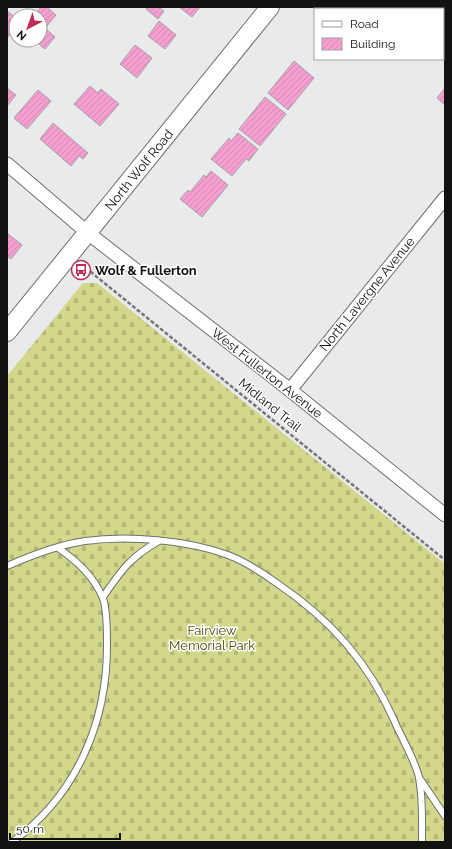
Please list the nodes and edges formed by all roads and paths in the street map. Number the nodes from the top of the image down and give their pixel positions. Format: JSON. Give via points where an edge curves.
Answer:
{"nodes":[{"id":1,"x":270,"y":7,"type":"edge"},
{"id":2,"x":7,"y":164,"type":"edge"},
{"id":3,"x":445,"y":198,"type":"edge"},
{"id":4,"x":88,"y":233,"type":"junction"},
{"id":5,"x":84,"y":266,"type":"dead end"},
{"id":6,"x":7,"y":332,"type":"edge"},
{"id":7,"x":290,"y":390,"type":"junction"},
{"id":8,"x":445,"y":515,"type":"edge"},
{"id":9,"x":159,"y":541,"type":"junction"},
{"id":10,"x":58,"y":548,"type":"junction"},
{"id":11,"x":445,"y":560,"type":"edge"},
{"id":12,"x":7,"y":566,"type":"edge"},
{"id":13,"x":103,"y":597,"type":"junction"},
{"id":14,"x":419,"y":777,"type":"junction"},
{"id":15,"x":445,"y":816,"type":"edge"},
{"id":16,"x":12,"y":842,"type":"edge"},
{"id":17,"x":422,"y":842,"type":"edge"}],
"edges":[{"from":1,"to":4,"type":"main road","name":"North Wolf Road"},
{"from":2,"to":4,"type":"street","name":"West Fullerton Avenue"},
{"from":3,"to":7,"type":"street","name":"North Lavergne Avenue"},
{"from":4,"to":6,"type":"main road","name":"North Wolf Road"},
{"from":4,"to":7,"type":"street","name":"West Fullerton Avenue"},
{"from":5,"to":11,"type":"path","name":"Midland Trail"},
{"from":7,"to":8,"type":"street","name":"West Fullerton Avenue"},
{"from":9,"to":10,"type":"lane","via":[[84,541]]},
{"from":9,"to":13,"type":"lane","via":[[141,551],[122,569]]},
{"from":9,"to":14,"type":"lane","via":[[200,547],[229,556],[262,573],[325,620],[370,673]]},
{"from":10,"to":12,"type":"lane","via":[[33,554]]},
{"from":10,"to":13,"type":"lane","via":[[75,559]]},
{"from":13,"to":16,"type":"lane","via":[[107,665],[102,700],[92,735],[67,788],[49,810]]},
{"from":14,"to":15,"type":"lane"},
{"from":14,"to":17,"type":"lane"}]}
